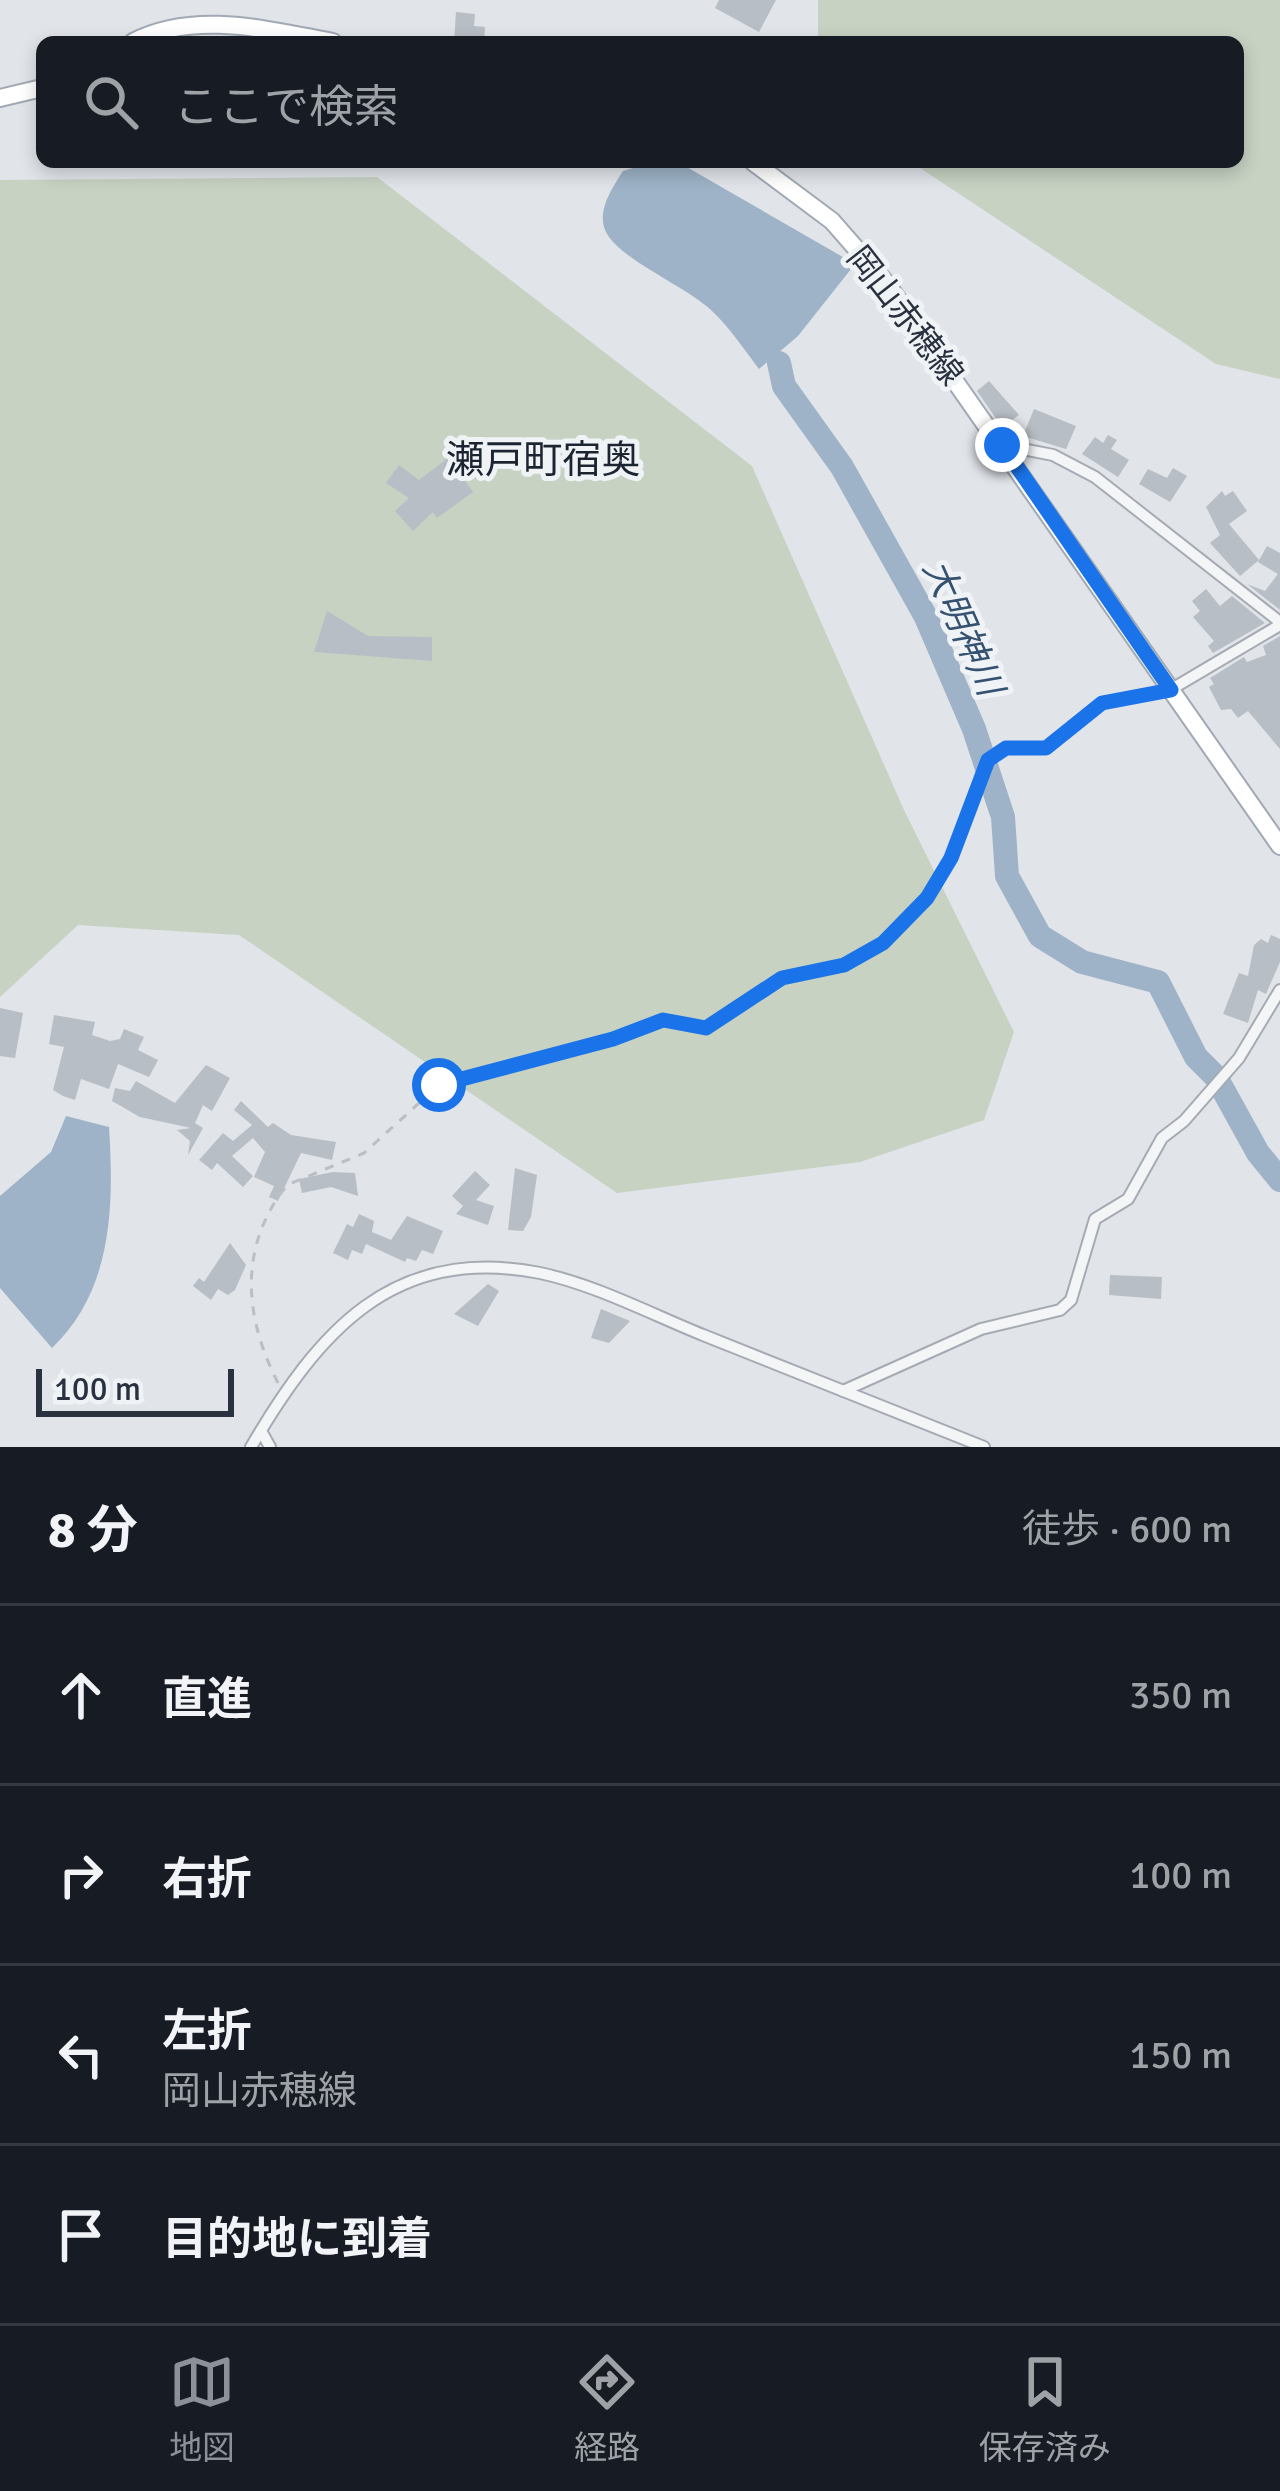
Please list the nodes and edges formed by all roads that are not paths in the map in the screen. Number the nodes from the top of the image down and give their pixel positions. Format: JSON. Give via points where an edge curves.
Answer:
{"nodes":[{"id":1,"x":146,"y":36,"type":"edge"},
{"id":2,"x":285,"y":36,"type":"edge"},
{"id":3,"x":36,"y":89,"type":"edge"},
{"id":4,"x":0,"y":98,"type":"edge"},
{"id":5,"x":761,"y":168,"type":"edge"},
{"id":6,"x":1002,"y":445,"type":"junction"},
{"id":7,"x":1280,"y":624,"type":"edge"},
{"id":8,"x":1171,"y":690,"type":"junction"},
{"id":9,"x":1280,"y":846,"type":"edge"},
{"id":10,"x":1280,"y":990,"type":"edge"},
{"id":11,"x":843,"y":1391,"type":"junction"},
{"id":12,"x":261,"y":1430,"type":"junction"},
{"id":13,"x":251,"y":1447,"type":"edge"},
{"id":14,"x":270,"y":1447,"type":"edge"},
{"id":15,"x":984,"y":1447,"type":"edge"}],
"edges":[{"from":1,"to":2,"type":"main road","via":[[198,25]]},
{"from":3,"to":4,"type":"main road"},
{"from":5,"to":6,"type":"main road","name":"岡山赤穂線","via":[[832,221],[887,284]]},
{"from":6,"to":7,"type":"street","via":[[1052,455],[1095,477]]},
{"from":6,"to":8,"type":"main road","name":"岡山赤穂線"},
{"from":7,"to":8,"type":"street"},
{"from":8,"to":9,"type":"main road","name":"岡山赤穂線"},
{"from":10,"to":11,"type":"street","via":[[1239,1058],[1162,1138],[1128,1199],[1095,1219],[1071,1300],[1060,1310],[981,1329]]},
{"from":11,"to":12,"type":"street","via":[[572,1283],[491,1268],[427,1277],[362,1307],[335,1327]]},
{"from":11,"to":15,"type":"street"},
{"from":12,"to":13,"type":"street"},
{"from":12,"to":14,"type":"street"}]}
